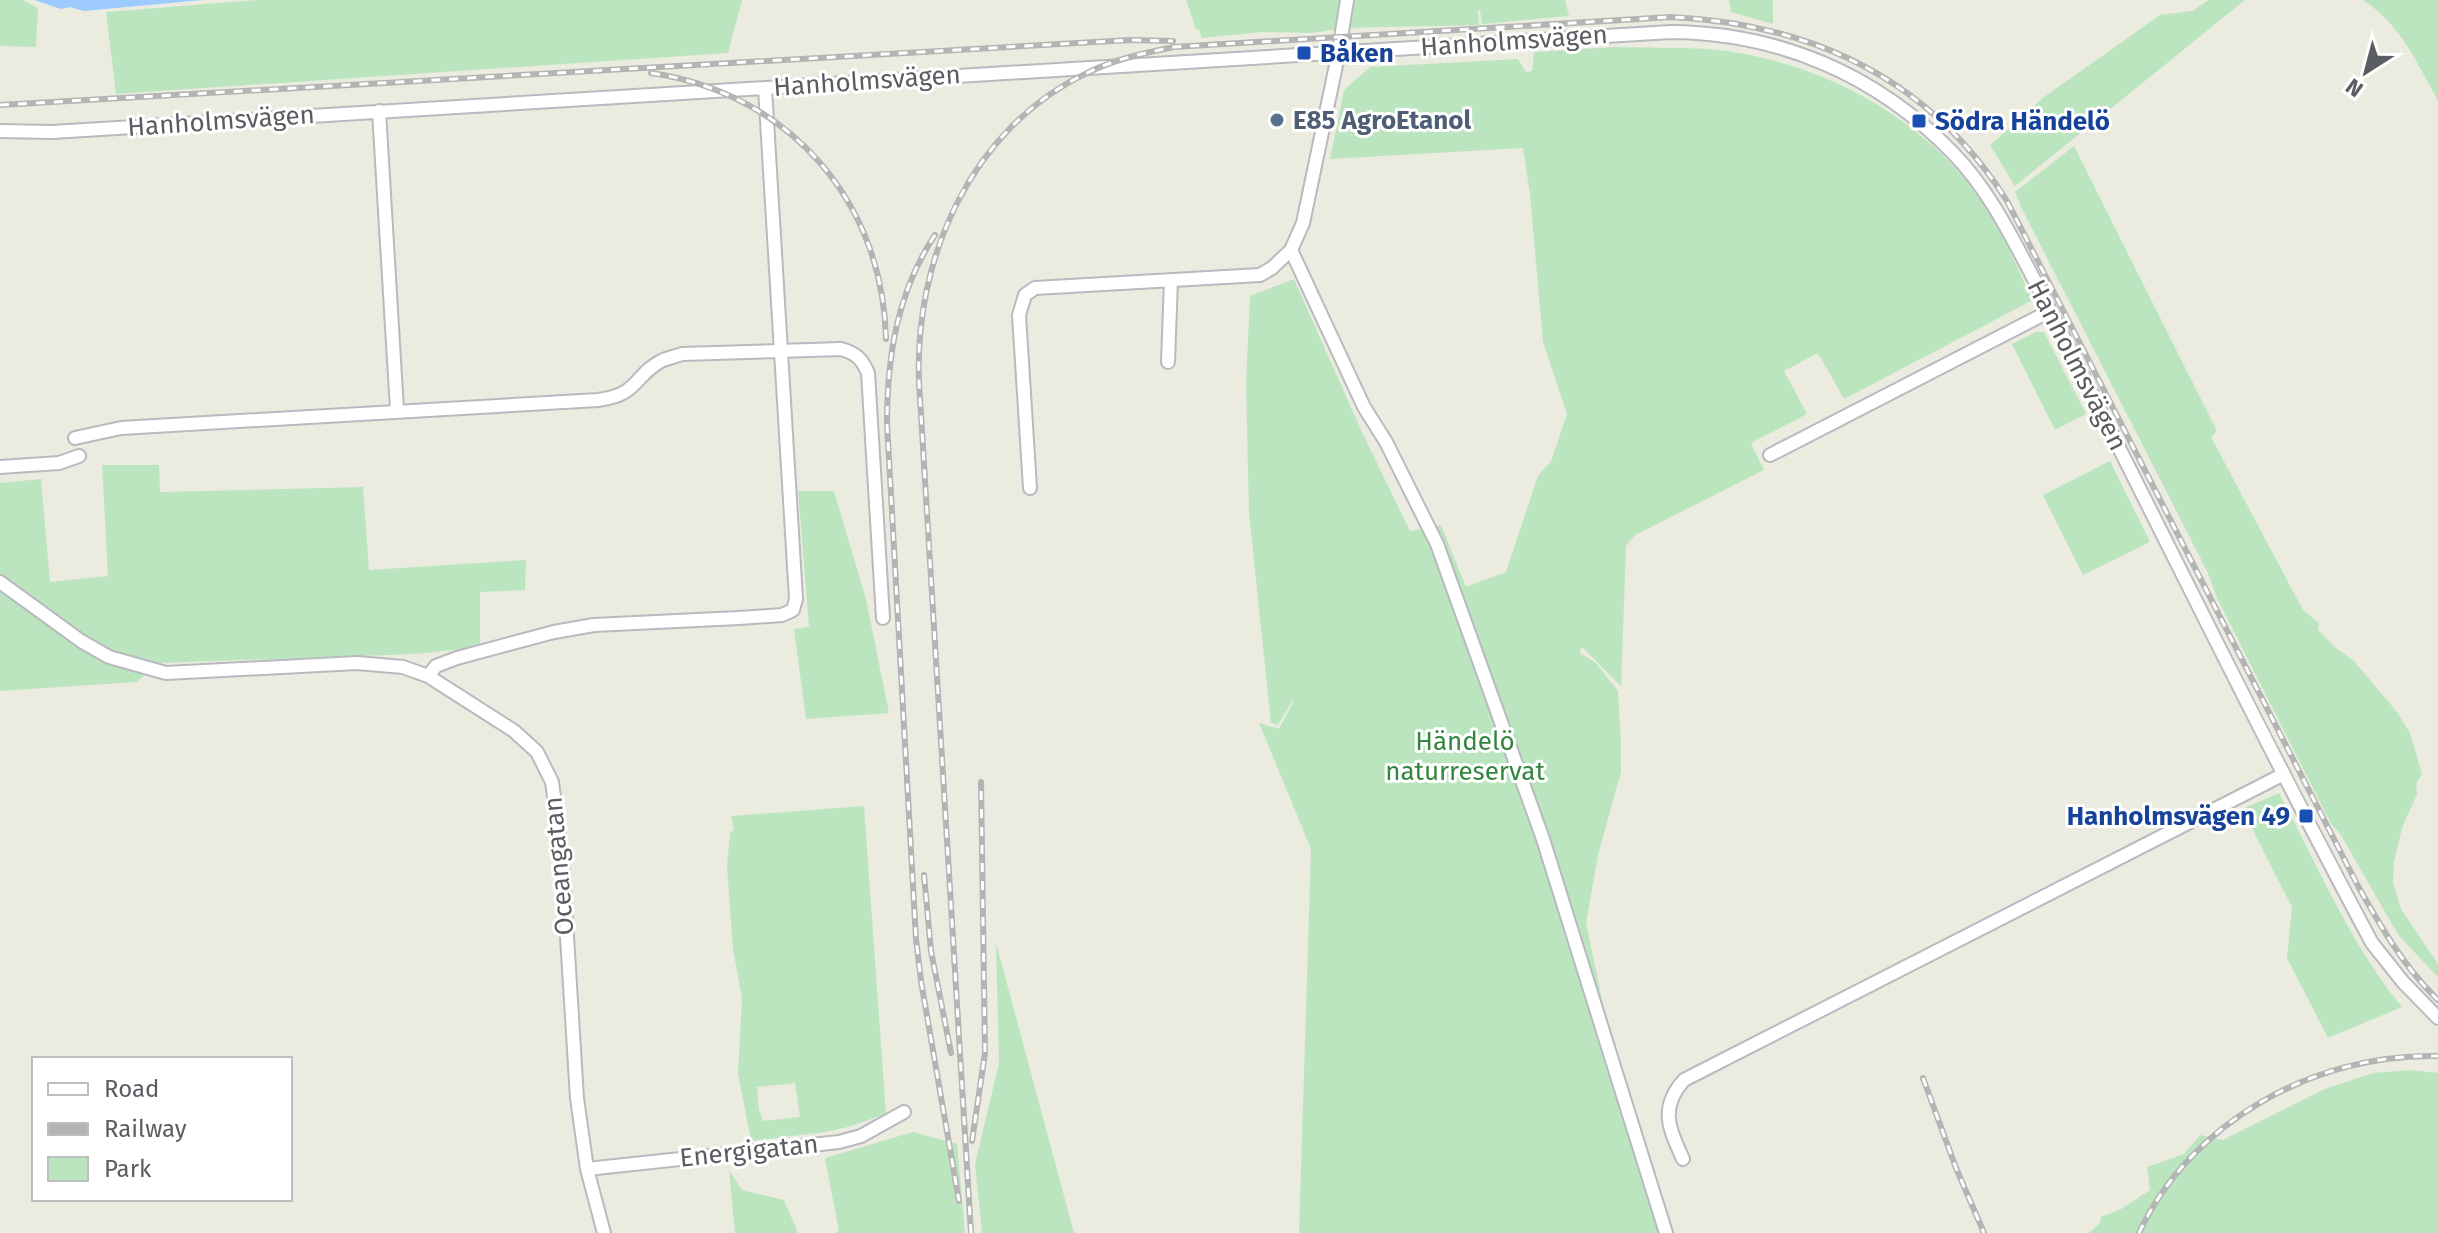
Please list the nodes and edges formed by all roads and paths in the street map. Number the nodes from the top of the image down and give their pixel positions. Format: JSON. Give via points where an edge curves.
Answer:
{"nodes":[{"id":1,"x":1347,"y":0,"type":"edge"},
{"id":2,"x":1339,"y":51,"type":"junction"},
{"id":3,"x":765,"y":88,"type":"junction"},
{"id":4,"x":379,"y":111,"type":"junction"},
{"id":5,"x":0,"y":131,"type":"edge"},
{"id":6,"x":1291,"y":250,"type":"junction"},
{"id":7,"x":1171,"y":280,"type":"junction"},
{"id":8,"x":2050,"y":311,"type":"junction"},
{"id":9,"x":781,"y":351,"type":"junction"},
{"id":10,"x":1168,"y":362,"type":"dead end"},
{"id":11,"x":397,"y":410,"type":"junction"},
{"id":12,"x":75,"y":438,"type":"dead end"},
{"id":13,"x":1770,"y":455,"type":"dead end"},
{"id":14,"x":79,"y":456,"type":"dead end"},
{"id":15,"x":0,"y":467,"type":"edge"},
{"id":16,"x":1030,"y":488,"type":"dead end"},
{"id":17,"x":0,"y":582,"type":"edge"},
{"id":18,"x":883,"y":618,"type":"dead end"},
{"id":19,"x":428,"y":676,"type":"junction"},
{"id":20,"x":2284,"y":774,"type":"junction"},
{"id":21,"x":2438,"y":1018,"type":"edge"},
{"id":22,"x":904,"y":1112,"type":"dead end"},
{"id":23,"x":1683,"y":1159,"type":"dead end"},
{"id":24,"x":587,"y":1169,"type":"junction"},
{"id":25,"x":604,"y":1233,"type":"edge"},
{"id":26,"x":1666,"y":1233,"type":"edge"}],
"edges":[{"from":1,"to":2,"type":"street"},
{"from":2,"to":3,"type":"street","name":"Hanholmsvägen"},
{"from":2,"to":6,"type":"street","via":[[1303,223]]},
{"from":2,"to":8,"type":"street","name":"Hanholmsvägen","via":[[1671,32],[1737,36],[1805,54],[1870,86],[1955,155],[1990,200]]},
{"from":3,"to":4,"type":"street","name":"Hanholmsvägen"},
{"from":3,"to":9,"type":"street"},
{"from":4,"to":5,"type":"street","name":"Hanholmsvägen"},
{"from":4,"to":11,"type":"street"},
{"from":6,"to":7,"type":"street","via":[[1260,275]]},
{"from":6,"to":26,"type":"street","via":[[1364,407],[1437,544],[1543,839]]},
{"from":7,"to":10,"type":"street"},
{"from":7,"to":16,"type":"street","via":[[1035,288],[1025,295],[1019,315]]},
{"from":8,"to":13,"type":"street"},
{"from":8,"to":20,"type":"street","name":"Hanholmsvägen"},
{"from":9,"to":11,"type":"street","via":[[682,354],[662,361],[616,397]]},
{"from":9,"to":18,"type":"street","via":[[841,349],[863,361],[868,373]]},
{"from":9,"to":19,"type":"street","via":[[793,610],[782,615],[581,627],[457,658],[436,666]]},
{"from":11,"to":12,"type":"street","via":[[121,428]]},
{"from":14,"to":15,"type":"street","via":[[59,463]]},
{"from":17,"to":19,"type":"street","name":"Oceangatan","via":[[81,641],[138,666],[181,674],[380,663]]},
{"from":19,"to":24,"type":"street","name":"Oceangatan","via":[[514,731],[537,752],[552,782]]},
{"from":20,"to":21,"type":"street","name":"Hanholmsvägen","via":[[2372,943]]},
{"from":20,"to":23,"type":"street","via":[[1684,1080],[1670,1102],[1668,1118]]},
{"from":22,"to":24,"type":"street","name":"Energigatan","via":[[839,1142]]},
{"from":24,"to":25,"type":"street","name":"Oceangatan"}]}
